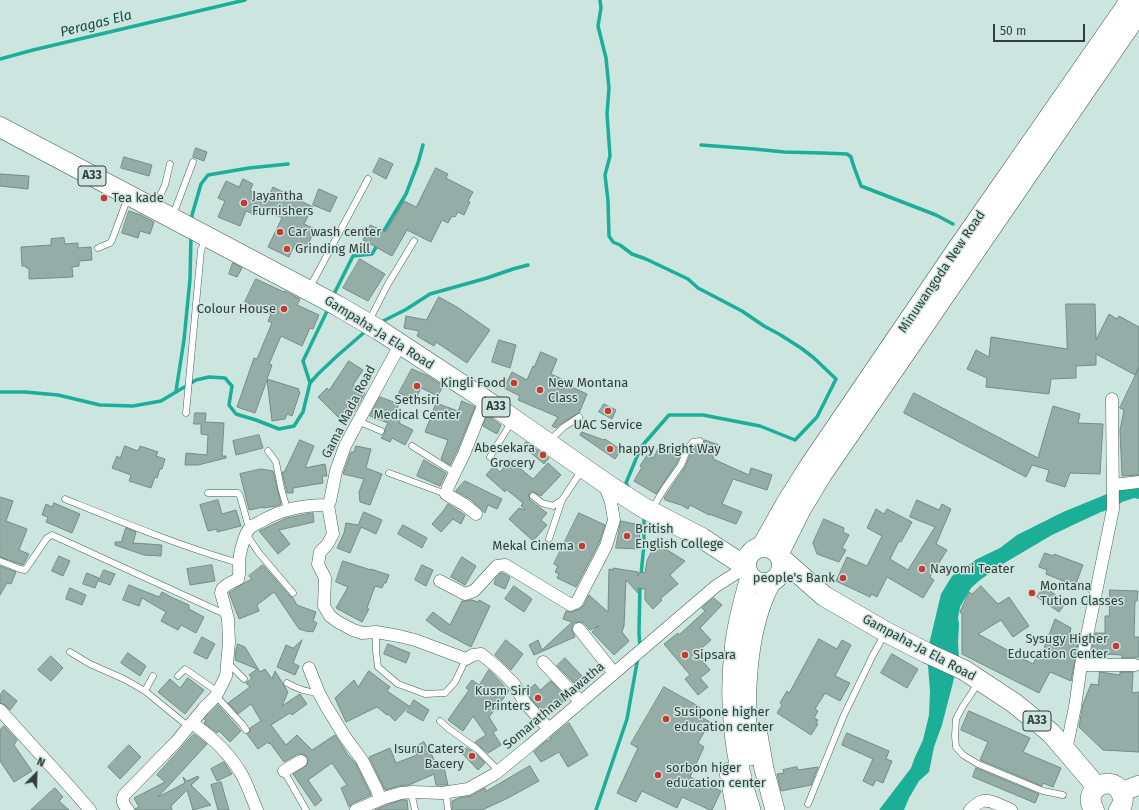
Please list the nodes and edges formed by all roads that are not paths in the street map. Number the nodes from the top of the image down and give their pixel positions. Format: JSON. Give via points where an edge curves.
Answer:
{"nodes":[{"id":1,"x":1130,"y":0,"type":"edge"},
{"id":2,"x":1139,"y":13,"type":"edge"},
{"id":3,"x":0,"y":127,"type":"edge"},
{"id":4,"x":193,"y":162,"type":"dead end"},
{"id":5,"x":170,"y":164,"type":"dead end"},
{"id":6,"x":368,"y":179,"type":"dead end"},
{"id":7,"x":128,"y":195,"type":"junction"},
{"id":8,"x":154,"y":209,"type":"junction"},
{"id":9,"x":191,"y":228,"type":"junction"},
{"id":10,"x":414,"y":240,"type":"dead end"},
{"id":11,"x":98,"y":248,"type":"dead end"},
{"id":12,"x":323,"y":298,"type":"junction"},
{"id":13,"x":373,"y":327,"type":"junction"},
{"id":14,"x":400,"y":345,"type":"junction"},
{"id":15,"x":1112,"y":399,"type":"dead end"},
{"id":16,"x":485,"y":401,"type":"junction"},
{"id":17,"x":186,"y":413,"type":"dead end"},
{"id":18,"x":579,"y":417,"type":"dead end"},
{"id":19,"x":513,"y":420,"type":"junction"},
{"id":20,"x":358,"y":421,"type":"junction"},
{"id":21,"x":381,"y":431,"type":"dead end"},
{"id":22,"x":700,"y":441,"type":"dead end"},
{"id":23,"x":548,"y":443,"type":"junction"},
{"id":24,"x":412,"y":446,"type":"dead end"},
{"id":25,"x":268,"y":451,"type":"dead end"},
{"id":26,"x":490,"y":457,"type":"dead end"},
{"id":27,"x":581,"y":466,"type":"junction"},
{"id":28,"x":389,"y":473,"type":"dead end"},
{"id":29,"x":454,"y":473,"type":"junction"},
{"id":30,"x":1139,"y":482,"type":"edge"},
{"id":31,"x":607,"y":484,"type":"junction"},
{"id":32,"x":1113,"y":487,"type":"junction"},
{"id":33,"x":208,"y":493,"type":"dead end"},
{"id":34,"x":446,"y":494,"type":"junction"},
{"id":35,"x":533,"y":496,"type":"dead end"},
{"id":36,"x":64,"y":499,"type":"dead end"},
{"id":37,"x":562,"y":500,"type":"junction"},
{"id":38,"x":328,"y":505,"type":"junction"},
{"id":39,"x":287,"y":510,"type":"junction"},
{"id":40,"x":647,"y":510,"type":"junction"},
{"id":41,"x":476,"y":514,"type":"dead end"},
{"id":42,"x":248,"y":531,"type":"junction"},
{"id":43,"x":550,"y":539,"type":"dead end"},
{"id":44,"x":760,"y":560,"type":"junction"},
{"id":45,"x":0,"y":561,"type":"edge"},
{"id":46,"x":239,"y":563,"type":"junction"},
{"id":47,"x":440,"y":581,"type":"dead end"},
{"id":48,"x":772,"y":582,"type":"junction"},
{"id":49,"x":294,"y":593,"type":"dead end"},
{"id":50,"x":824,"y":596,"type":"junction"},
{"id":51,"x":227,"y":615,"type":"junction"},
{"id":52,"x":579,"y":629,"type":"dead end"},
{"id":53,"x":376,"y":632,"type":"junction"},
{"id":54,"x":886,"y":632,"type":"junction"},
{"id":55,"x":70,"y":652,"type":"dead end"},
{"id":56,"x":466,"y":659,"type":"junction"},
{"id":57,"x":228,"y":662,"type":"junction"},
{"id":58,"x":543,"y":662,"type":"dead end"},
{"id":59,"x":1081,"y":665,"type":"junction"},
{"id":60,"x":1135,"y":665,"type":"dead end"},
{"id":61,"x":732,"y":666,"type":"junction"},
{"id":62,"x":309,"y":668,"type":"dead end"},
{"id":63,"x":614,"y":673,"type":"junction"},
{"id":64,"x":152,"y":676,"type":"dead end"},
{"id":65,"x":178,"y":676,"type":"dead end"},
{"id":66,"x":972,"y":676,"type":"junction"},
{"id":67,"x":244,"y":679,"type":"dead end"},
{"id":68,"x":287,"y":683,"type":"dead end"},
{"id":69,"x":145,"y":691,"type":"junction"},
{"id":70,"x":319,"y":693,"type":"junction"},
{"id":71,"x":217,"y":694,"type":"junction"},
{"id":72,"x":747,"y":695,"type":"junction"},
{"id":73,"x":581,"y":702,"type":"junction"},
{"id":74,"x":2,"y":718,"type":"edge"},
{"id":75,"x":440,"y":720,"type":"dead end"},
{"id":76,"x":190,"y":725,"type":"junction"},
{"id":77,"x":549,"y":729,"type":"junction"},
{"id":78,"x":246,"y":730,"type":"dead end"},
{"id":79,"x":1066,"y":750,"type":"junction"},
{"id":80,"x":301,"y":761,"type":"dead end"},
{"id":81,"x":745,"y":762,"type":"junction"},
{"id":82,"x":499,"y":770,"type":"junction"},
{"id":83,"x":284,"y":771,"type":"joint"},
{"id":84,"x":1097,"y":787,"type":"junction"},
{"id":85,"x":411,"y":792,"type":"junction"},
{"id":86,"x":446,"y":792,"type":"junction"},
{"id":87,"x":1063,"y":795,"type":"dead end"},
{"id":88,"x":1126,"y":796,"type":"edge"},
{"id":89,"x":380,"y":799,"type":"junction"},
{"id":90,"x":808,"y":804,"type":"dead end"},
{"id":91,"x":90,"y":810,"type":"edge"},
{"id":92,"x":128,"y":810,"type":"edge"},
{"id":93,"x":257,"y":810,"type":"edge"},
{"id":94,"x":306,"y":810,"type":"edge"},
{"id":95,"x":356,"y":810,"type":"edge"},
{"id":96,"x":415,"y":810,"type":"edge"},
{"id":97,"x":448,"y":810,"type":"edge"},
{"id":98,"x":736,"y":810,"type":"edge"},
{"id":99,"x":751,"y":810,"type":"edge"},
{"id":100,"x":763,"y":810,"type":"edge"},
{"id":101,"x":775,"y":810,"type":"edge"},
{"id":102,"x":970,"y":810,"type":"edge"},
{"id":103,"x":1011,"y":810,"type":"edge"},
{"id":104,"x":1094,"y":810,"type":"edge"}],
"edges":[{"from":1,"to":44,"type":"main road","name":"Minuwangoda New Road","via":[[813,460],[786,501]]},
{"from":2,"to":44,"type":"main road","name":"Minuwangoda New Road","via":[[826,469],[802,508]]},
{"from":3,"to":7,"type":"highway","name":"Gampaha-Ja Ela Road","number":"A33"},
{"from":4,"to":9,"type":"lane"},
{"from":5,"to":8,"type":"lane","via":[[165,186]]},
{"from":6,"to":12,"type":"lane"},
{"from":7,"to":8,"type":"highway","name":"Gampaha-Ja Ela Road","number":"A33"},
{"from":7,"to":11,"type":"lane","via":[[112,240]]},
{"from":8,"to":9,"type":"highway","name":"Gampaha-Ja Ela Road","number":"A33"},
{"from":9,"to":12,"type":"highway","name":"Gampaha-Ja Ela Road","number":"A33"},
{"from":9,"to":17,"type":"lane","via":[[201,250]]},
{"from":10,"to":13,"type":"lane","via":[[388,284]]},
{"from":12,"to":13,"type":"highway","name":"Gampaha-Ja Ela Road","number":"A33"},
{"from":13,"to":14,"type":"highway","name":"Gampaha-Ja Ela Road","number":"A33"},
{"from":14,"to":16,"type":"highway","name":"Gampaha-Ja Ela Road","number":"A33"},
{"from":14,"to":20,"type":"street","name":"Gama Mada Road"},
{"from":15,"to":32,"type":"street"},
{"from":16,"to":19,"type":"highway","name":"Gampaha-Ja Ela Road","number":"A33"},
{"from":16,"to":29,"type":"street"},
{"from":18,"to":23,"type":"lane"},
{"from":19,"to":23,"type":"highway","name":"Gampaha-Ja Ela Road","number":"A33"},
{"from":19,"to":26,"type":"lane"},
{"from":20,"to":21,"type":"lane"},
{"from":20,"to":38,"type":"street","name":"Gama Mada Road","via":[[336,471]]},
{"from":22,"to":40,"type":"lane","via":[[693,442],[688,448],[681,464]]},
{"from":23,"to":27,"type":"highway","name":"Gampaha-Ja Ela Road","number":"A33"},
{"from":24,"to":29,"type":"lane"},
{"from":25,"to":39,"type":"lane","via":[[276,462]]},
{"from":27,"to":31,"type":"highway","name":"Gampaha-Ja Ela Road","number":"A33"},
{"from":27,"to":37,"type":"lane","via":[[578,476]]},
{"from":28,"to":34,"type":"lane"},
{"from":29,"to":34,"type":"street"},
{"from":30,"to":32,"type":"street"},
{"from":31,"to":40,"type":"highway","name":"Gampaha-Ja Ela Road","number":"A33"},
{"from":31,"to":47,"type":"street","via":[[614,520],[606,546],[577,602],[571,605],[505,565],[497,566],[474,591],[465,594]]},
{"from":32,"to":59,"type":"street","via":[[1113,509]]},
{"from":33,"to":42,"type":"lane","via":[[238,493]]},
{"from":34,"to":41,"type":"street"},
{"from":35,"to":37,"type":"lane","via":[[542,503],[553,506]]},
{"from":36,"to":46,"type":"lane","via":[[203,552]]},
{"from":37,"to":43,"type":"lane"},
{"from":38,"to":39,"type":"street"},
{"from":38,"to":53,"type":"street","via":[[333,534],[320,552],[318,564],[325,578],[324,606],[330,616],[353,630],[362,633]]},
{"from":39,"to":42,"type":"street","via":[[272,515]]},
{"from":40,"to":44,"type":"highway","name":"Gampaha-Ja Ela Road","number":"A33","via":[[702,538]]},
{"from":42,"to":46,"type":"street"},
{"from":42,"to":49,"type":"lane","via":[[259,553]]},
{"from":44,"to":48,"type":"highway","via":[[783,567]]},
{"from":44,"to":50,"type":"highway","name":"Gampaha-Ja Ela Road","number":"A33"},
{"from":44,"to":61,"type":"main road","via":[[739,618]]},
{"from":44,"to":63,"type":"street","name":"Somarathna Mawatha","via":[[716,586]]},
{"from":45,"to":51,"type":"lane","via":[[25,570],[52,535]]},
{"from":46,"to":51,"type":"street","via":[[238,579],[228,584],[221,593]]},
{"from":48,"to":50,"type":"highway","name":"Gampaha-Ja Ela Road","number":"A33"},
{"from":48,"to":72,"type":"main road","via":[[763,600],[754,632]]},
{"from":50,"to":54,"type":"highway","name":"Gampaha-Ja Ela Road","number":"A33"},
{"from":51,"to":57,"type":"street"},
{"from":52,"to":63,"type":"street"},
{"from":53,"to":56,"type":"street","via":[[415,640]]},
{"from":53,"to":56,"type":"lane","via":[[378,667],[398,684],[424,694],[446,692],[455,682]]},
{"from":54,"to":66,"type":"highway","name":"Gampaha-Ja Ela Road","number":"A33"},
{"from":54,"to":90,"type":"lane","via":[[844,715]]},
{"from":55,"to":69,"type":"lane"},
{"from":56,"to":77,"type":"street","via":[[481,654],[497,667],[514,684],[525,703]]},
{"from":57,"to":67,"type":"lane"},
{"from":57,"to":71,"type":"street","via":[[226,676]]},
{"from":58,"to":73,"type":"street"},
{"from":59,"to":60,"type":"street"},
{"from":59,"to":79,"type":"street"},
{"from":61,"to":81,"type":"main road","via":[[733,714]]},
{"from":61,"to":98,"type":"main road","via":[[726,684],[723,716],[727,764]]},
{"from":62,"to":70,"type":"street"},
{"from":63,"to":73,"type":"street","name":"Somarathna Mawatha"},
{"from":64,"to":69,"type":"lane"},
{"from":65,"to":71,"type":"lane","via":[[185,669]]},
{"from":66,"to":79,"type":"highway","name":"Gampaha-Ja Ela Road","number":"A33","via":[[1035,719]]},
{"from":66,"to":87,"type":"lane","via":[[963,706],[956,719],[956,747],[963,755],[978,764],[1043,792]]},
{"from":68,"to":70,"type":"lane","via":[[308,692]]},
{"from":69,"to":76,"type":"lane"},
{"from":70,"to":89,"type":"street","via":[[362,760]]},
{"from":71,"to":76,"type":"street"},
{"from":71,"to":78,"type":"lane"},
{"from":72,"to":81,"type":"main road","via":[[748,735]]},
{"from":72,"to":101,"type":"main road","via":[[753,710],[764,770]]},
{"from":73,"to":77,"type":"street","name":"Somarathna Mawatha"},
{"from":74,"to":91,"type":"street"},
{"from":75,"to":82,"type":"lane"},
{"from":76,"to":92,"type":"street","via":[[124,795],[123,803]]},
{"from":76,"to":93,"type":"street","via":[[207,733],[229,757],[243,776]]},
{"from":77,"to":82,"type":"street","name":"Somarathna Mawatha"},
{"from":79,"to":84,"type":"highway","name":"Gampaha-Ja Ela Road","number":"A33"},
{"from":80,"to":83,"type":"street"},
{"from":81,"to":99,"type":"main road"},
{"from":81,"to":100,"type":"main road"},
{"from":82,"to":86,"type":"street","name":"Somarathna Mawatha","via":[[468,789]]},
{"from":83,"to":94,"type":"lane"},
{"from":84,"to":88,"type":"highway","via":[[1110,784]]},
{"from":84,"to":104,"type":"highway","via":[[1090,799]]},
{"from":85,"to":86,"type":"street","name":"Somarathna Mawatha"},
{"from":85,"to":89,"type":"street","name":"Somarathna Mawatha","via":[[401,792]]},
{"from":85,"to":96,"type":"lane"},
{"from":86,"to":97,"type":"lane"},
{"from":89,"to":95,"type":"street","name":"Somarathna Mawatha"},
{"from":102,"to":103,"type":"street","via":[[985,800]]}]}
